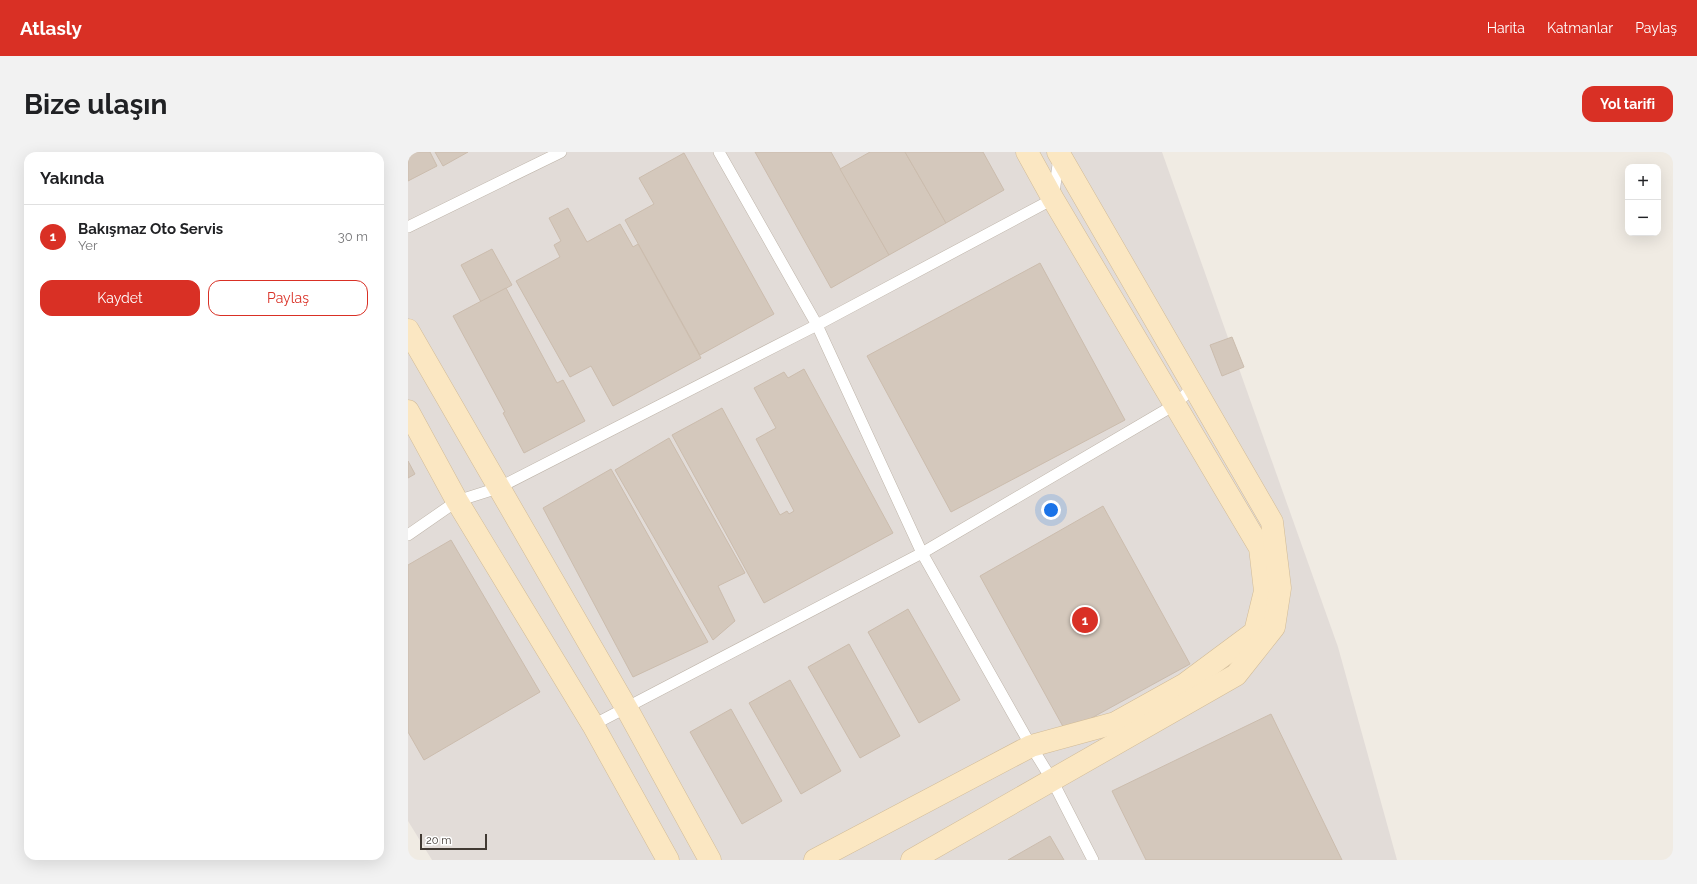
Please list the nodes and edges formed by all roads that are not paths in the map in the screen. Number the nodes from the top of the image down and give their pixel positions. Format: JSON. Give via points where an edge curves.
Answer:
{"nodes":[{"id":1,"x":561,"y":152,"type":"edge"},
{"id":2,"x":719,"y":152,"type":"edge"},
{"id":3,"x":1027,"y":152,"type":"edge"},
{"id":4,"x":1058,"y":153,"type":"edge"},
{"id":5,"x":1053,"y":199,"type":"junction"},
{"id":6,"x":408,"y":227,"type":"edge"},
{"id":7,"x":817,"y":325,"type":"junction"},
{"id":8,"x":408,"y":330,"type":"edge"},
{"id":9,"x":1194,"y":386,"type":"junction"},
{"id":10,"x":1176,"y":404,"type":"junction"},
{"id":11,"x":408,"y":411,"type":"edge"},
{"id":12,"x":498,"y":488,"type":"junction"},
{"id":13,"x":457,"y":501,"type":"junction"},
{"id":14,"x":408,"y":535,"type":"edge"},
{"id":15,"x":922,"y":552,"type":"junction"},
{"id":16,"x":627,"y":709,"type":"junction"},
{"id":17,"x":593,"y":725,"type":"junction"},
{"id":18,"x":1031,"y":746,"type":"junction"},
{"id":19,"x":1052,"y":780,"type":"junction"},
{"id":20,"x":668,"y":860,"type":"edge"},
{"id":21,"x":710,"y":860,"type":"edge"},
{"id":22,"x":815,"y":860,"type":"edge"},
{"id":23,"x":912,"y":860,"type":"edge"},
{"id":24,"x":1093,"y":860,"type":"edge"}],
"edges":[{"from":1,"to":6,"type":"lane"},
{"from":2,"to":7,"type":"lane"},
{"from":3,"to":5,"type":"street"},
{"from":4,"to":5,"type":"lane"},
{"from":4,"to":9,"type":"street"},
{"from":5,"to":7,"type":"lane"},
{"from":5,"to":10,"type":"street"},
{"from":7,"to":12,"type":"lane"},
{"from":7,"to":15,"type":"lane"},
{"from":8,"to":12,"type":"street"},
{"from":9,"to":10,"type":"lane"},
{"from":9,"to":19,"type":"street","via":[[1272,522],[1280,588],[1274,627],[1236,675]]},
{"from":10,"to":15,"type":"lane"},
{"from":10,"to":18,"type":"street","via":[[1260,548],[1265,591],[1255,632],[1186,684],[1115,723]]},
{"from":11,"to":13,"type":"street"},
{"from":12,"to":13,"type":"lane"},
{"from":12,"to":16,"type":"street"},
{"from":13,"to":14,"type":"lane"},
{"from":13,"to":17,"type":"street"},
{"from":15,"to":16,"type":"lane"},
{"from":15,"to":18,"type":"lane"},
{"from":16,"to":17,"type":"lane"},
{"from":16,"to":21,"type":"street"},
{"from":17,"to":20,"type":"street"},
{"from":18,"to":19,"type":"lane"},
{"from":18,"to":22,"type":"street"},
{"from":19,"to":23,"type":"street"},
{"from":19,"to":24,"type":"lane"}]}
